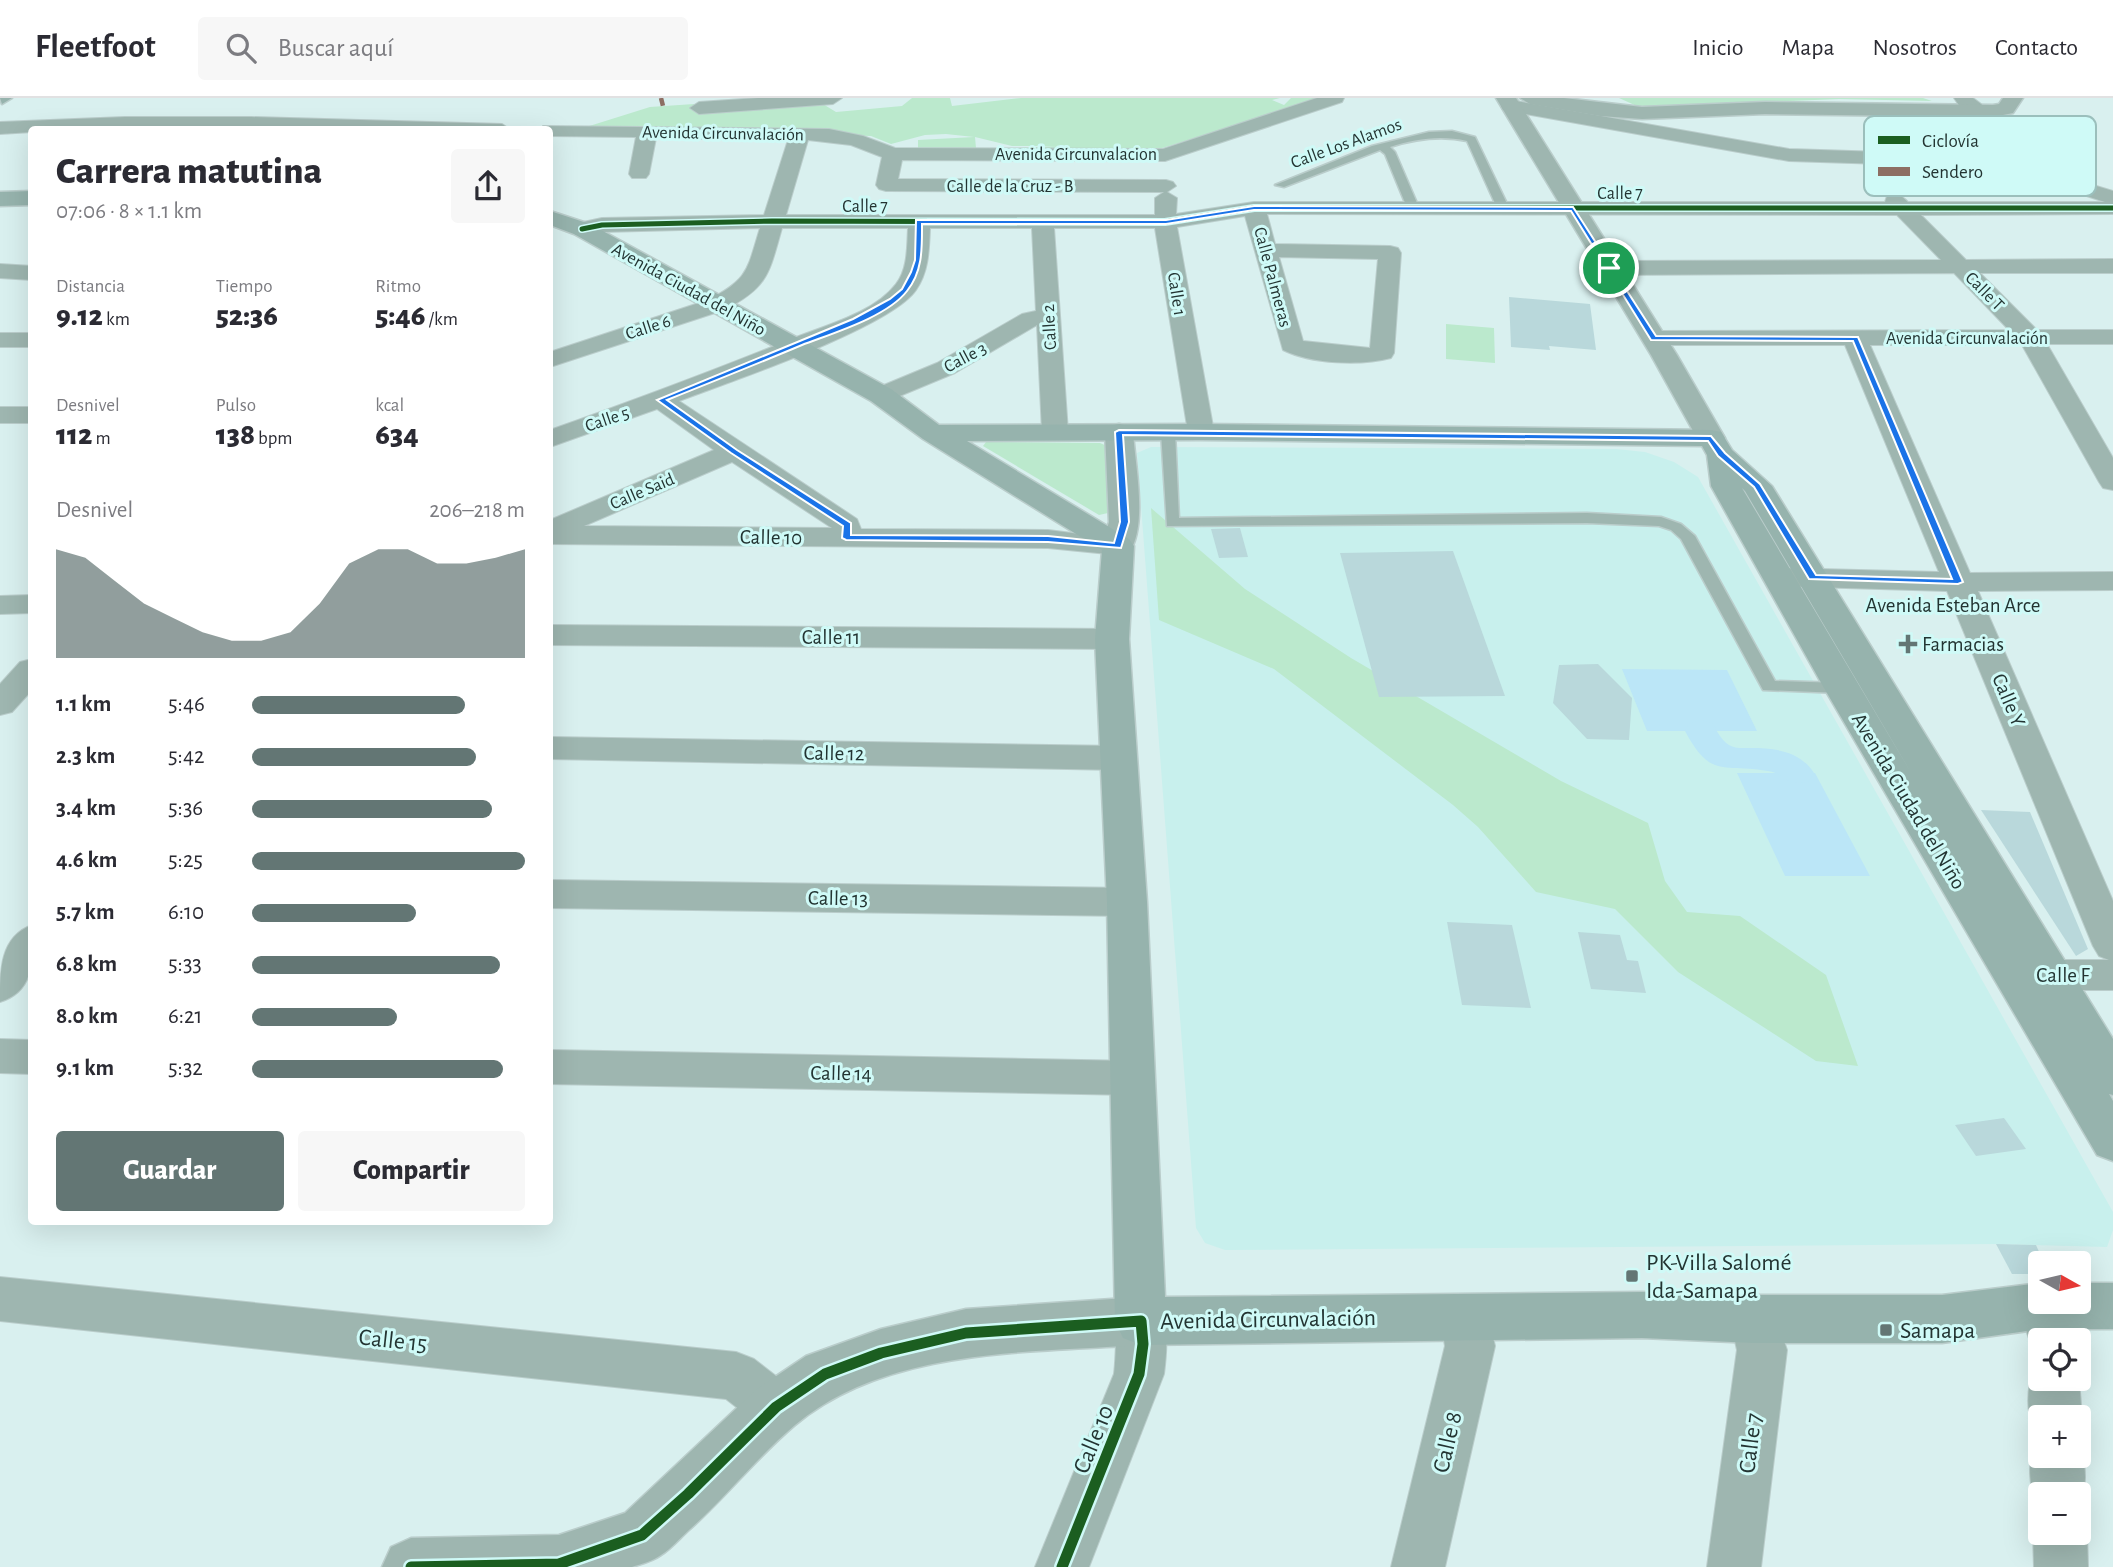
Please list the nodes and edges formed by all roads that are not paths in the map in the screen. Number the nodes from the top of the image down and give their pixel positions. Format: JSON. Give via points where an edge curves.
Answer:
{"nodes":[{"id":1,"x":833,"y":98,"type":"edge"},
{"id":2,"x":1335,"y":98,"type":"edge"},
{"id":3,"x":2013,"y":98,"type":"edge"},
{"id":4,"x":1515,"y":101,"type":"edge"},
{"id":5,"x":1972,"y":104,"type":"edge"},
{"id":6,"x":699,"y":107,"type":"dead end"},
{"id":7,"x":159,"y":126,"type":"edge"},
{"id":8,"x":0,"y":128,"type":"edge"},
{"id":9,"x":553,"y":133,"type":"edge"},
{"id":10,"x":647,"y":133,"type":"junction"},
{"id":11,"x":800,"y":134,"type":"junction"},
{"id":12,"x":1383,"y":147,"type":"junction"},
{"id":13,"x":893,"y":153,"type":"junction"},
{"id":14,"x":1165,"y":155,"type":"junction"},
{"id":15,"x":1851,"y":157,"type":"junction"},
{"id":16,"x":1864,"y":157,"type":"edge"},
{"id":17,"x":1864,"y":170,"type":"edge"},
{"id":18,"x":639,"y":174,"type":"dead end"},
{"id":19,"x":1280,"y":185,"type":"dead end"},
{"id":20,"x":1166,"y":186,"type":"junction"},
{"id":21,"x":2096,"y":192,"type":"edge"},
{"id":22,"x":1890,"y":196,"type":"edge"},
{"id":23,"x":2113,"y":197,"type":"edge"},
{"id":24,"x":28,"y":198,"type":"edge"},
{"id":25,"x":0,"y":199,"type":"edge"},
{"id":26,"x":1254,"y":208,"type":"junction"},
{"id":27,"x":2113,"y":208,"type":"edge"},
{"id":28,"x":1414,"y":209,"type":"junction"},
{"id":29,"x":1573,"y":209,"type":"junction"},
{"id":30,"x":1903,"y":209,"type":"junction"},
{"id":31,"x":1504,"y":210,"type":"junction"},
{"id":32,"x":553,"y":219,"type":"edge"},
{"id":33,"x":772,"y":221,"type":"junction"},
{"id":34,"x":919,"y":222,"type":"junction"},
{"id":35,"x":1043,"y":222,"type":"junction"},
{"id":36,"x":1166,"y":222,"type":"junction"},
{"id":37,"x":582,"y":229,"type":"junction"},
{"id":38,"x":1265,"y":250,"type":"junction"},
{"id":39,"x":2113,"y":266,"type":"edge"},
{"id":40,"x":1609,"y":268,"type":"junction"},
{"id":41,"x":1961,"y":268,"type":"junction"},
{"id":42,"x":0,"y":271,"type":"edge"},
{"id":43,"x":28,"y":273,"type":"edge"},
{"id":44,"x":716,"y":305,"type":"junction"},
{"id":45,"x":1048,"y":317,"type":"junction"},
{"id":46,"x":2113,"y":337,"type":"edge"},
{"id":47,"x":0,"y":340,"type":"edge"},
{"id":48,"x":28,"y":340,"type":"edge"},
{"id":49,"x":2035,"y":344,"type":"junction"},
{"id":50,"x":1858,"y":345,"type":"junction"},
{"id":51,"x":794,"y":347,"type":"junction"},
{"id":52,"x":1659,"y":347,"type":"junction"},
{"id":53,"x":2113,"y":351,"type":"edge"},
{"id":54,"x":553,"y":357,"type":"edge"},
{"id":55,"x":881,"y":395,"type":"junction"},
{"id":56,"x":661,"y":400,"type":"junction"},
{"id":57,"x":0,"y":415,"type":"edge"},
{"id":58,"x":28,"y":415,"type":"edge"},
{"id":59,"x":1055,"y":432,"type":"junction"},
{"id":60,"x":1119,"y":432,"type":"junction"},
{"id":61,"x":1168,"y":432,"type":"junction"},
{"id":62,"x":1201,"y":432,"type":"junction"},
{"id":63,"x":933,"y":433,"type":"junction"},
{"id":64,"x":553,"y":438,"type":"edge"},
{"id":65,"x":2102,"y":439,"type":"edge"},
{"id":66,"x":1716,"y":446,"type":"junction"},
{"id":67,"x":734,"y":452,"type":"junction"},
{"id":68,"x":2113,"y":481,"type":"edge"},
{"id":69,"x":553,"y":532,"type":"edge"},
{"id":70,"x":553,"y":533,"type":"edge"},
{"id":71,"x":846,"y":538,"type":"junction"},
{"id":72,"x":1118,"y":546,"type":"junction"},
{"id":73,"x":2113,"y":581,"type":"edge"},
{"id":74,"x":1803,"y":590,"type":"junction"},
{"id":75,"x":1963,"y":593,"type":"junction"},
{"id":76,"x":0,"y":604,"type":"edge"},
{"id":77,"x":28,"y":604,"type":"edge"},
{"id":78,"x":2113,"y":605,"type":"edge"},
{"id":79,"x":553,"y":635,"type":"edge"},
{"id":80,"x":1112,"y":639,"type":"junction"},
{"id":81,"x":28,"y":673,"type":"edge"},
{"id":82,"x":1841,"y":688,"type":"junction"},
{"id":83,"x":0,"y":704,"type":"edge"},
{"id":84,"x":553,"y":748,"type":"edge"},
{"id":85,"x":1118,"y":758,"type":"junction"},
{"id":86,"x":553,"y":894,"type":"edge"},
{"id":87,"x":1126,"y":902,"type":"junction"},
{"id":88,"x":28,"y":946,"type":"edge"},
{"id":89,"x":2113,"y":946,"type":"edge"},
{"id":90,"x":2032,"y":975,"type":"junction"},
{"id":91,"x":2113,"y":975,"type":"edge"},
{"id":92,"x":0,"y":986,"type":"edge"},
{"id":93,"x":0,"y":1056,"type":"edge"},
{"id":94,"x":28,"y":1057,"type":"edge"},
{"id":95,"x":553,"y":1067,"type":"edge"},
{"id":96,"x":2113,"y":1077,"type":"edge"},
{"id":97,"x":1133,"y":1078,"type":"junction"},
{"id":98,"x":2113,"y":1141,"type":"edge"},
{"id":99,"x":0,"y":1299,"type":"edge"},
{"id":100,"x":2113,"y":1306,"type":"edge"},
{"id":101,"x":1464,"y":1317,"type":"junction"},
{"id":102,"x":1754,"y":1319,"type":"junction"},
{"id":103,"x":1141,"y":1321,"type":"junction"},
{"id":104,"x":2047,"y":1323,"type":"edge"},
{"id":105,"x":776,"y":1407,"type":"junction"},
{"id":106,"x":2060,"y":1545,"type":"edge"},
{"id":107,"x":632,"y":1551,"type":"edge"},
{"id":108,"x":411,"y":1567,"type":"edge"},
{"id":109,"x":1062,"y":1567,"type":"edge"},
{"id":110,"x":1418,"y":1567,"type":"edge"},
{"id":111,"x":1734,"y":1567,"type":"edge"},
{"id":112,"x":2061,"y":1567,"type":"edge"}],
"edges":[{"from":1,"to":6,"type":"street"},
{"from":2,"to":14,"type":"street","name":"Avenida Circunvalacion"},
{"from":3,"to":5,"type":"street","via":[[2006,108]]},
{"from":4,"to":5,"type":"street","via":[[1642,113]]},
{"from":4,"to":15,"type":"street","via":[[1789,155]]},
{"from":4,"to":29,"type":"street"},
{"from":7,"to":8,"type":"street","via":[[67,123]]},
{"from":9,"to":10,"type":"street","name":"Avenida Circunvalación"},
{"from":10,"to":11,"type":"street","name":"Avenida Circunvalación"},
{"from":10,"to":18,"type":"street"},
{"from":11,"to":13,"type":"street","name":"Avenida Circunvalación","via":[[856,140]]},
{"from":11,"to":33,"type":"street","name":"Calle 6"},
{"from":12,"to":19,"type":"lane","name":"Calle Los Alamos"},
{"from":12,"to":28,"type":"lane","via":[[1390,152]]},
{"from":12,"to":31,"type":"lane","name":"Calle Los Alamos","via":[[1433,134],[1471,139]]},
{"from":13,"to":14,"type":"street","name":"Avenida Circunvalacion"},
{"from":13,"to":20,"type":"street","name":"Calle de la Cruz - B","via":[[886,185]]},
{"from":14,"to":20,"type":"street","name":"Calle 1"},
{"from":15,"to":16,"type":"street"},
{"from":15,"to":17,"type":"street","name":"Calle T"},
{"from":20,"to":36,"type":"street","name":"Calle 1"},
{"from":21,"to":23,"type":"street"},
{"from":22,"to":30,"type":"street","name":"Calle T"},
{"from":24,"to":25,"type":"main road"},
{"from":26,"to":28,"type":"street","name":"Calle 7"},
{"from":26,"to":36,"type":"street","name":"Calle 7"},
{"from":26,"to":38,"type":"street","name":"Calle Palmeras"},
{"from":27,"to":30,"type":"street","name":"Calle 7"},
{"from":28,"to":31,"type":"street","name":"Calle 7"},
{"from":29,"to":30,"type":"street","name":"Calle 7"},
{"from":29,"to":31,"type":"street","name":"Calle 7"},
{"from":29,"to":40,"type":"street"},
{"from":30,"to":41,"type":"street","name":"Calle T"},
{"from":32,"to":37,"type":"main road","name":"Avenida Ciudad del Niño"},
{"from":33,"to":34,"type":"street","name":"Calle 7"},
{"from":33,"to":37,"type":"street","name":"Calle 7"},
{"from":33,"to":44,"type":"street","name":"Calle 6","via":[[751,284]]},
{"from":34,"to":35,"type":"street","name":"Calle 7"},
{"from":34,"to":51,"type":"street","name":"Calle 5","via":[[918,260],[905,290],[856,321]]},
{"from":35,"to":36,"type":"street","name":"Calle 7"},
{"from":35,"to":45,"type":"street","name":"Calle 2"},
{"from":36,"to":62,"type":"street","name":"Calle 1"},
{"from":37,"to":44,"type":"main road","name":"Avenida Ciudad del Niño"},
{"from":38,"to":38,"type":"street","name":"Calle Palmeras","via":[[1390,253],[1384,349],[1366,357],[1292,345]]},
{"from":39,"to":41,"type":"street"},
{"from":40,"to":41,"type":"street"},
{"from":40,"to":52,"type":"street"},
{"from":41,"to":49,"type":"street","name":"Calle T"},
{"from":42,"to":43,"type":"street"},
{"from":44,"to":51,"type":"main road","name":"Avenida Ciudad del Niño"},
{"from":44,"to":54,"type":"street","name":"Calle 6"},
{"from":45,"to":55,"type":"street","name":"Calle 3","via":[[1030,320],[946,368]]},
{"from":45,"to":59,"type":"street","name":"Calle 2"},
{"from":46,"to":49,"type":"street","name":"Avenida Circunvalación"},
{"from":47,"to":48,"type":"street"},
{"from":49,"to":50,"type":"street","name":"Avenida Circunvalación"},
{"from":49,"to":53,"type":"street","name":"Avenida Circunvalación"},
{"from":49,"to":65,"type":"street","name":"Calle T"},
{"from":50,"to":52,"type":"street","name":"Avenida Circunvalación"},
{"from":50,"to":75,"type":"street","name":"Calle Y"},
{"from":51,"to":55,"type":"main road","name":"Avenida Ciudad del Niño"},
{"from":51,"to":56,"type":"street","name":"Calle 5"},
{"from":52,"to":66,"type":"street"},
{"from":55,"to":63,"type":"main road","name":"Avenida Ciudad del Niño"},
{"from":56,"to":64,"type":"street","name":"Calle 5"},
{"from":56,"to":67,"type":"street"},
{"from":57,"to":58,"type":"street"},
{"from":59,"to":60,"type":"main road"},
{"from":59,"to":63,"type":"main road"},
{"from":60,"to":61,"type":"main road"},
{"from":60,"to":72,"type":"street","via":[[1124,522]]},
{"from":61,"to":62,"type":"main road"},
{"from":61,"to":82,"type":"lane","via":[[1172,523],[1587,519],[1661,522],[1676,527],[1687,536],[1769,686]]},
{"from":62,"to":66,"type":"main road"},
{"from":63,"to":72,"type":"main road","name":"Avenida Ciudad del Niño"},
{"from":65,"to":68,"type":"street","name":"Calle T"},
{"from":66,"to":74,"type":"main road","name":"Avenida Ciudad del Niño","via":[[1757,486]]},
{"from":67,"to":69,"type":"street","name":"Calle Said"},
{"from":67,"to":71,"type":"street","via":[[847,525]]},
{"from":70,"to":71,"type":"street","name":"Calle 10"},
{"from":71,"to":72,"type":"street","name":"Calle 10","via":[[1048,539]]},
{"from":72,"to":80,"type":"main road"},
{"from":73,"to":75,"type":"street","name":"Avenida Esteban Arce"},
{"from":74,"to":75,"type":"street","name":"Avenida Esteban Arce"},
{"from":74,"to":82,"type":"main road","name":"Avenida Ciudad del Niño"},
{"from":74,"to":90,"type":"main road","name":"Avenida Ciudad del Niño"},
{"from":75,"to":78,"type":"street","name":"Avenida Esteban Arce"},
{"from":75,"to":89,"type":"street","name":"Calle Y"},
{"from":76,"to":77,"type":"street"},
{"from":79,"to":80,"type":"street","name":"Calle 11"},
{"from":80,"to":85,"type":"main road"},
{"from":81,"to":83,"type":"street"},
{"from":82,"to":90,"type":"main road","name":"Avenida Ciudad del Niño"},
{"from":84,"to":85,"type":"street","name":"Calle 12"},
{"from":85,"to":87,"type":"main road"},
{"from":86,"to":87,"type":"street","name":"Calle 13"},
{"from":87,"to":97,"type":"main road"},
{"from":88,"to":92,"type":"street"},
{"from":90,"to":91,"type":"street","name":"Calle F"},
{"from":90,"to":96,"type":"main road","name":"Avenida Ciudad del Niño"},
{"from":90,"to":98,"type":"main road","name":"Avenida Ciudad del Niño"},
{"from":93,"to":94,"type":"street"},
{"from":95,"to":97,"type":"street","name":"Calle 14"},
{"from":97,"to":103,"type":"main road"},
{"from":99,"to":105,"type":"street","name":"Calle 15","via":[[736,1376]]},
{"from":100,"to":104,"type":"main road","name":"Avenida Circunvalación"},
{"from":101,"to":102,"type":"main road","name":"Avenida Circunvalación"},
{"from":101,"to":103,"type":"main road","name":"Avenida Circunvalación"},
{"from":101,"to":110,"type":"street","name":"Calle 8","via":[[1470,1346]]},
{"from":102,"to":104,"type":"main road","name":"Avenida Circunvalación"},
{"from":102,"to":111,"type":"street","name":"Calle 7","via":[[1762,1350]]},
{"from":103,"to":105,"type":"street","name":"Avenida Circunvalación","via":[[967,1333],[893,1350],[825,1374]]},
{"from":103,"to":109,"type":"street","name":"Calle 10","via":[[1139,1374]]},
{"from":105,"to":107,"type":"street","name":"Avenida Circunvalación"},
{"from":106,"to":112,"type":"street"},
{"from":107,"to":108,"type":"street","name":"Avenida Circunvalación","via":[[559,1564]]}]}
